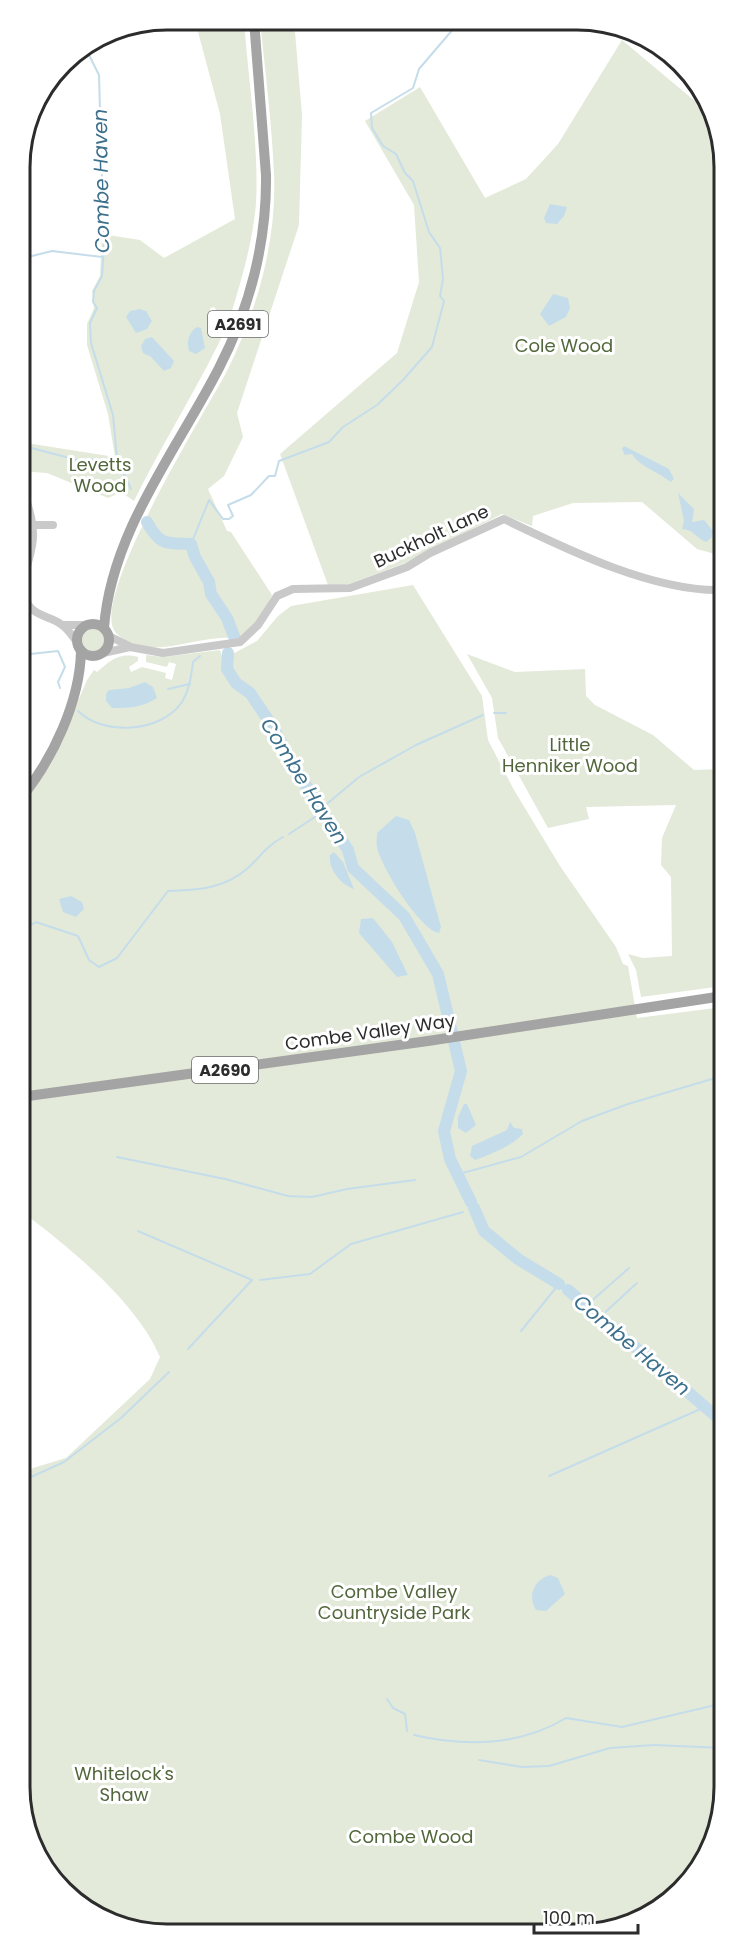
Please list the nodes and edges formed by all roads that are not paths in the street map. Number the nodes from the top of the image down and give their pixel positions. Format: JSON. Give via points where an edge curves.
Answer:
{"nodes":[{"id":1,"x":255,"y":30,"type":"edge"},
{"id":2,"x":30,"y":520,"type":"edge"},
{"id":3,"x":32,"y":525,"type":"junction"},
{"id":4,"x":54,"y":525,"type":"dead end"},
{"id":5,"x":30,"y":562,"type":"edge"},
{"id":6,"x":714,"y":590,"type":"edge"},
{"id":7,"x":106,"y":601,"type":"junction"},
{"id":8,"x":30,"y":607,"type":"edge"},
{"id":9,"x":89,"y":624,"type":"junction"},
{"id":10,"x":63,"y":625,"type":"junction"},
{"id":11,"x":106,"y":632,"type":"junction"},
{"id":12,"x":79,"y":647,"type":"junction"},
{"id":13,"x":130,"y":647,"type":"junction"},
{"id":14,"x":101,"y":654,"type":"junction"},
{"id":15,"x":80,"y":678,"type":"junction"},
{"id":16,"x":30,"y":784,"type":"edge"},
{"id":17,"x":714,"y":997,"type":"edge"},
{"id":18,"x":30,"y":1096,"type":"edge"}],
"edges":[{"from":1,"to":7,"type":"main road","number":"A2691","via":[[266,199],[254,275],[220,367],[147,496]]},
{"from":2,"to":3,"type":"street"},
{"from":3,"to":4,"type":"street"},
{"from":3,"to":5,"type":"street"},
{"from":6,"to":13,"type":"street","name":"Buckholt Lane","via":[[696,591],[660,583],[552,542],[504,519],[407,567],[350,588],[293,589],[277,596],[254,630],[240,642],[163,653]]},
{"from":7,"to":9,"type":"main road","number":"A2691"},
{"from":7,"to":11,"type":"main road","number":"A2691"},
{"from":8,"to":10,"type":"street"},
{"from":9,"to":10,"type":"street"},
{"from":9,"to":11,"type":"main road"},
{"from":9,"to":12,"type":"main road","via":[[78,633]]},
{"from":10,"to":12,"type":"street"},
{"from":11,"to":13,"type":"street","name":"Buckholt Lane"},
{"from":11,"to":14,"type":"main road","via":[[108,645]]},
{"from":12,"to":14,"type":"main road","via":[[89,655]]},
{"from":12,"to":15,"type":"main road"},
{"from":13,"to":14,"type":"street","name":"Buckholt Lane"},
{"from":14,"to":15,"type":"main road"},
{"from":15,"to":16,"type":"main road","via":[[53,749]]},
{"from":17,"to":18,"type":"main road","name":"Combe Valley Way","number":"A2690"}]}
